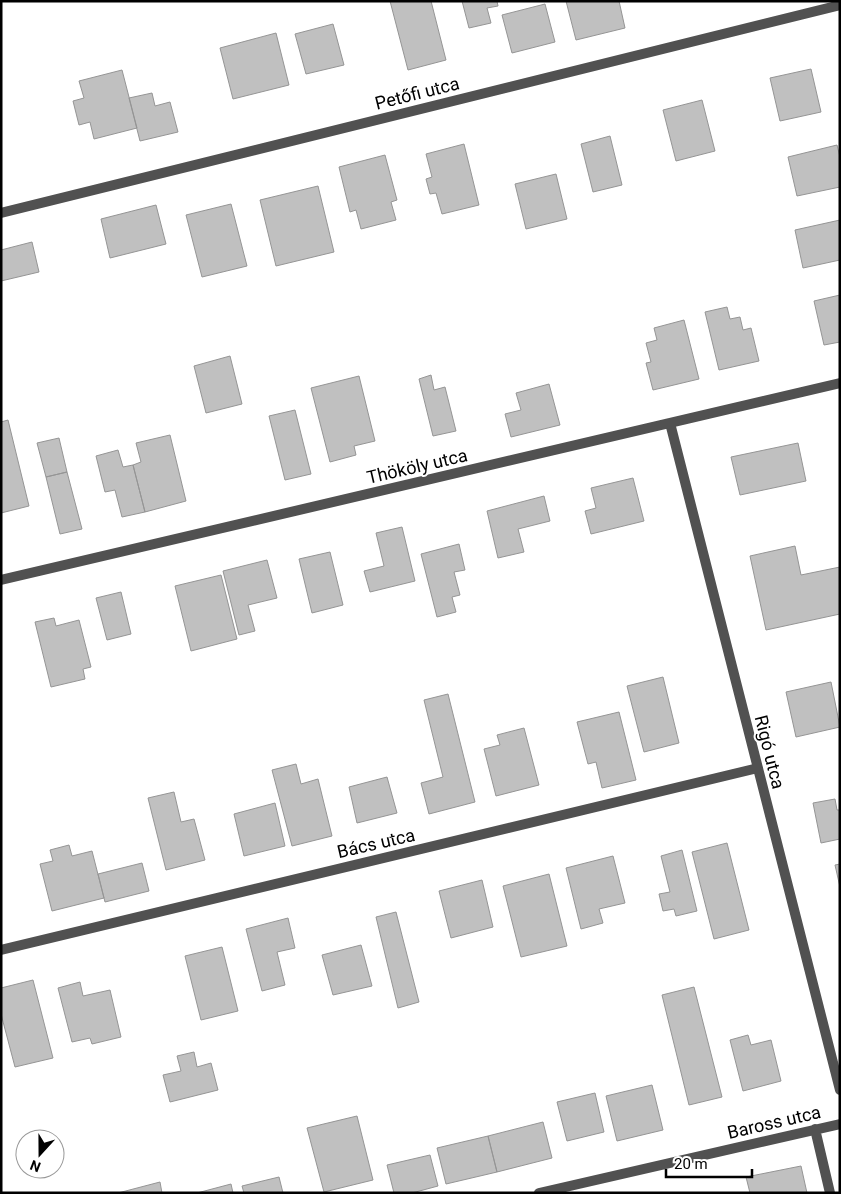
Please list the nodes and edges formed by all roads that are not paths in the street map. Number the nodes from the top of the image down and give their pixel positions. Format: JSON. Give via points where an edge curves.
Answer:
{"nodes":[{"id":1,"x":840,"y":5,"type":"edge"},
{"id":2,"x":1,"y":213,"type":"edge"},
{"id":3,"x":840,"y":384,"type":"edge"},
{"id":4,"x":670,"y":423,"type":"junction"},
{"id":5,"x":1,"y":580,"type":"edge"},
{"id":6,"x":758,"y":768,"type":"junction"},
{"id":7,"x":1,"y":950,"type":"edge"},
{"id":8,"x":840,"y":1090,"type":"edge"},
{"id":9,"x":840,"y":1124,"type":"edge"},
{"id":10,"x":814,"y":1130,"type":"junction"},
{"id":11,"x":539,"y":1193,"type":"edge"},
{"id":12,"x":830,"y":1193,"type":"edge"}],
"edges":[{"from":1,"to":2,"type":"street","name":"Petőfi utca"},
{"from":3,"to":4,"type":"street","name":"Thököly utca"},
{"from":4,"to":5,"type":"street","name":"Thököly utca"},
{"from":4,"to":6,"type":"street","name":"Rigó utca"},
{"from":6,"to":7,"type":"street","name":"Bács utca"},
{"from":6,"to":8,"type":"street","name":"Rigó utca"},
{"from":9,"to":10,"type":"street","name":"Baross utca"},
{"from":10,"to":11,"type":"street","name":"Baross utca"},
{"from":10,"to":12,"type":"street"}]}
